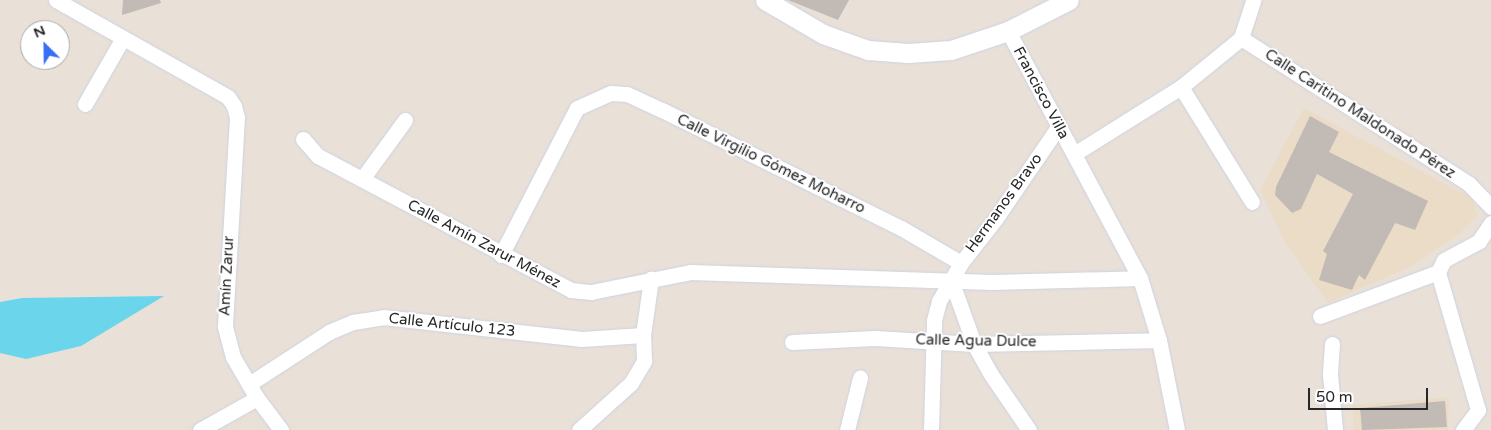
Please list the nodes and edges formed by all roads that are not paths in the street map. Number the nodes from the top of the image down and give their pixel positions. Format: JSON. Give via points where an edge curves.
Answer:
{"nodes":[{"id":1,"x":56,"y":0,"type":"edge"},
{"id":2,"x":765,"y":0,"type":"edge"},
{"id":3,"x":1069,"y":0,"type":"edge"},
{"id":4,"x":1253,"y":0,"type":"edge"},
{"id":5,"x":1008,"y":32,"type":"junction"},
{"id":6,"x":123,"y":38,"type":"junction"},
{"id":7,"x":1241,"y":38,"type":"junction"},
{"id":8,"x":1181,"y":87,"type":"junction"},
{"id":9,"x":85,"y":104,"type":"dead end"},
{"id":10,"x":405,"y":120,"type":"dead end"},
{"id":11,"x":1058,"y":127,"type":"junction"},
{"id":12,"x":303,"y":139,"type":"dead end"},
{"id":13,"x":1074,"y":154,"type":"junction"},
{"id":14,"x":362,"y":179,"type":"junction"},
{"id":15,"x":1252,"y":202,"type":"dead end"},
{"id":16,"x":1491,"y":207,"type":"edge"},
{"id":17,"x":1491,"y":223,"type":"edge"},
{"id":18,"x":501,"y":255,"type":"junction"},
{"id":19,"x":961,"y":263,"type":"junction"},
{"id":20,"x":1438,"y":272,"type":"junction"},
{"id":21,"x":1140,"y":278,"type":"junction"},
{"id":22,"x":652,"y":279,"type":"junction"},
{"id":23,"x":951,"y":280,"type":"junction"},
{"id":24,"x":1320,"y":316,"type":"dead end"},
{"id":25,"x":643,"y":335,"type":"junction"},
{"id":26,"x":1159,"y":340,"type":"junction"},
{"id":27,"x":792,"y":342,"type":"dead end"},
{"id":28,"x":933,"y":342,"type":"junction"},
{"id":29,"x":974,"y":344,"type":"junction"},
{"id":30,"x":1332,"y":344,"type":"dead end"},
{"id":31,"x":860,"y":378,"type":"dead end"},
{"id":32,"x":249,"y":384,"type":"junction"},
{"id":33,"x":257,"y":398,"type":"junction"},
{"id":34,"x":1485,"y":410,"type":"edge"},
{"id":35,"x":200,"y":430,"type":"edge"},
{"id":36,"x":281,"y":430,"type":"edge"},
{"id":37,"x":579,"y":430,"type":"edge"},
{"id":38,"x":846,"y":430,"type":"edge"},
{"id":39,"x":931,"y":430,"type":"edge"},
{"id":40,"x":1029,"y":430,"type":"edge"},
{"id":41,"x":1177,"y":430,"type":"edge"},
{"id":42,"x":1335,"y":430,"type":"edge"},
{"id":43,"x":1463,"y":430,"type":"edge"}],
"edges":[{"from":1,"to":6,"type":"street"},
{"from":2,"to":5,"type":"street","via":[[823,34],[868,50],[908,53],[951,50]]},
{"from":3,"to":5,"type":"street"},
{"from":4,"to":7,"type":"street"},
{"from":5,"to":11,"type":"street","name":"Francisco Villa"},
{"from":6,"to":9,"type":"street"},
{"from":6,"to":32,"type":"street","name":"Amín Zarur","via":[[228,97],[234,106],[237,117],[225,327],[233,357]]},
{"from":7,"to":8,"type":"street"},
{"from":7,"to":16,"type":"street","name":"Calle Caritino Maldonado Pérez","via":[[1480,192]]},
{"from":8,"to":13,"type":"street"},
{"from":8,"to":15,"type":"street"},
{"from":10,"to":14,"type":"street"},
{"from":11,"to":13,"type":"street","name":"Francisco Villa"},
{"from":11,"to":19,"type":"street","name":"Hermanos Bravo"},
{"from":12,"to":14,"type":"street","name":"Calle Amín Zarur Ménez","via":[[318,156]]},
{"from":13,"to":21,"type":"street","name":"Francisco Villa"},
{"from":14,"to":18,"type":"street","name":"Calle Amín Zarur Ménez"},
{"from":17,"to":20,"type":"street","via":[[1479,241],[1444,260]]},
{"from":18,"to":19,"type":"street","name":"Calle Virgilio Gómez Moharro","via":[[577,108],[611,93],[627,94],[901,228]]},
{"from":18,"to":22,"type":"street","name":"Calle Amín Zarur Ménez","via":[[571,290],[591,292]]},
{"from":19,"to":23,"type":"street","name":"Hermanos Bravo"},
{"from":20,"to":24,"type":"street"},
{"from":20,"to":34,"type":"street"},
{"from":21,"to":23,"type":"street","name":"Calle Amín Zarur Ménez"},
{"from":21,"to":26,"type":"street","name":"Francisco Villa"},
{"from":22,"to":23,"type":"street","name":"Calle Amín Zarur Ménez","via":[[690,272]]},
{"from":22,"to":25,"type":"street"},
{"from":23,"to":28,"type":"street","name":"Hermanos Bravo","via":[[938,301]]},
{"from":23,"to":29,"type":"street"},
{"from":25,"to":32,"type":"street","name":"Calle Artículo 123","via":[[582,339],[383,317],[353,322],[329,332]]},
{"from":25,"to":37,"type":"street","via":[[644,361],[631,383]]},
{"from":26,"to":29,"type":"street","name":"Calle Agua Dulce"},
{"from":26,"to":41,"type":"street","name":"Francisco Villa"},
{"from":27,"to":28,"type":"street","name":"Calle Agua Dulce","via":[[876,338]]},
{"from":28,"to":29,"type":"street","name":"Calle Agua Dulce"},
{"from":28,"to":39,"type":"street","name":"Hermanos Bravo"},
{"from":29,"to":40,"type":"street"},
{"from":30,"to":42,"type":"street","via":[[1330,374]]},
{"from":31,"to":38,"type":"street"},
{"from":32,"to":33,"type":"street","name":"Amín Zarur"},
{"from":33,"to":35,"type":"street"},
{"from":33,"to":36,"type":"street","name":"Amín Zarur"},
{"from":34,"to":43,"type":"street"}]}
